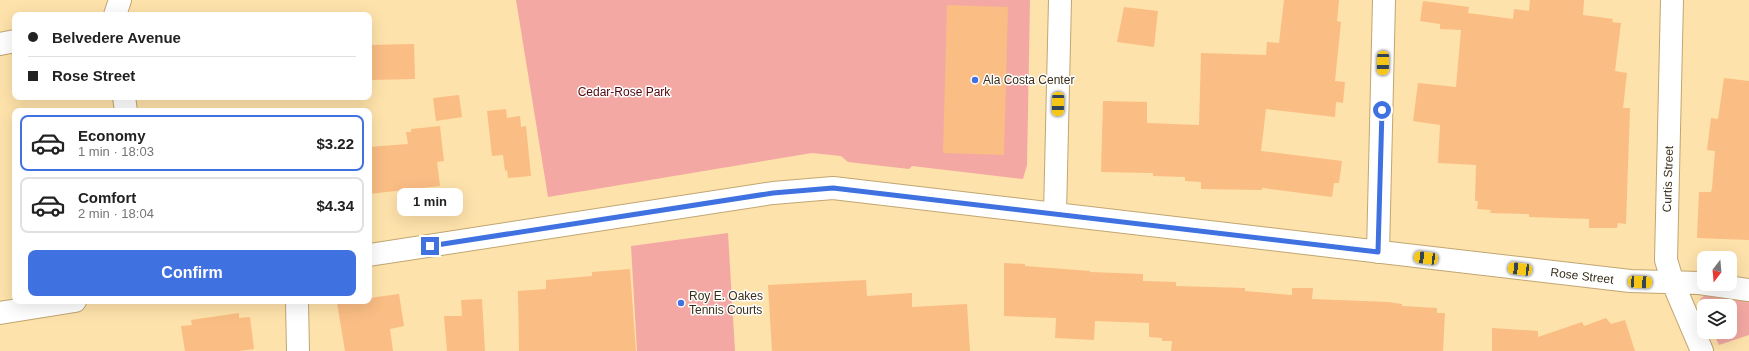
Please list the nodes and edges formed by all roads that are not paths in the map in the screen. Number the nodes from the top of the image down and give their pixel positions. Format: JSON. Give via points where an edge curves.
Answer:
{"nodes":[{"id":1,"x":120,"y":0,"type":"edge"},
{"id":2,"x":1060,"y":0,"type":"edge"},
{"id":3,"x":1384,"y":0,"type":"edge"},
{"id":4,"x":1672,"y":0,"type":"edge"},
{"id":5,"x":116,"y":12,"type":"edge"},
{"id":6,"x":12,"y":42,"type":"edge"},
{"id":7,"x":0,"y":44,"type":"edge"},
{"id":8,"x":1055,"y":214,"type":"junction"},
{"id":9,"x":1378,"y":252,"type":"junction"},
{"id":10,"x":372,"y":255,"type":"edge"},
{"id":11,"x":1673,"y":283,"type":"junction"},
{"id":12,"x":1749,"y":290,"type":"edge"},
{"id":13,"x":56,"y":304,"type":"edge"},
{"id":14,"x":297,"y":304,"type":"edge"},
{"id":15,"x":0,"y":313,"type":"edge"},
{"id":16,"x":298,"y":351,"type":"edge"},
{"id":17,"x":1702,"y":351,"type":"edge"}],
"edges":[{"from":1,"to":5,"type":"street"},
{"from":2,"to":8,"type":"street"},
{"from":3,"to":9,"type":"street"},
{"from":4,"to":11,"type":"street","name":"Curtis Street","via":[[1666,260]]},
{"from":6,"to":7,"type":"street"},
{"from":8,"to":9,"type":"street","name":"Rose Street"},
{"from":8,"to":10,"type":"street","name":"Rose Street","via":[[818,188]]},
{"from":9,"to":11,"type":"street","name":"Rose Street","via":[[1630,281]]},
{"from":11,"to":12,"type":"street","name":"Rose Street"},
{"from":11,"to":17,"type":"street","name":"Curtis Street"},
{"from":13,"to":15,"type":"street"},
{"from":14,"to":16,"type":"street"}]}
